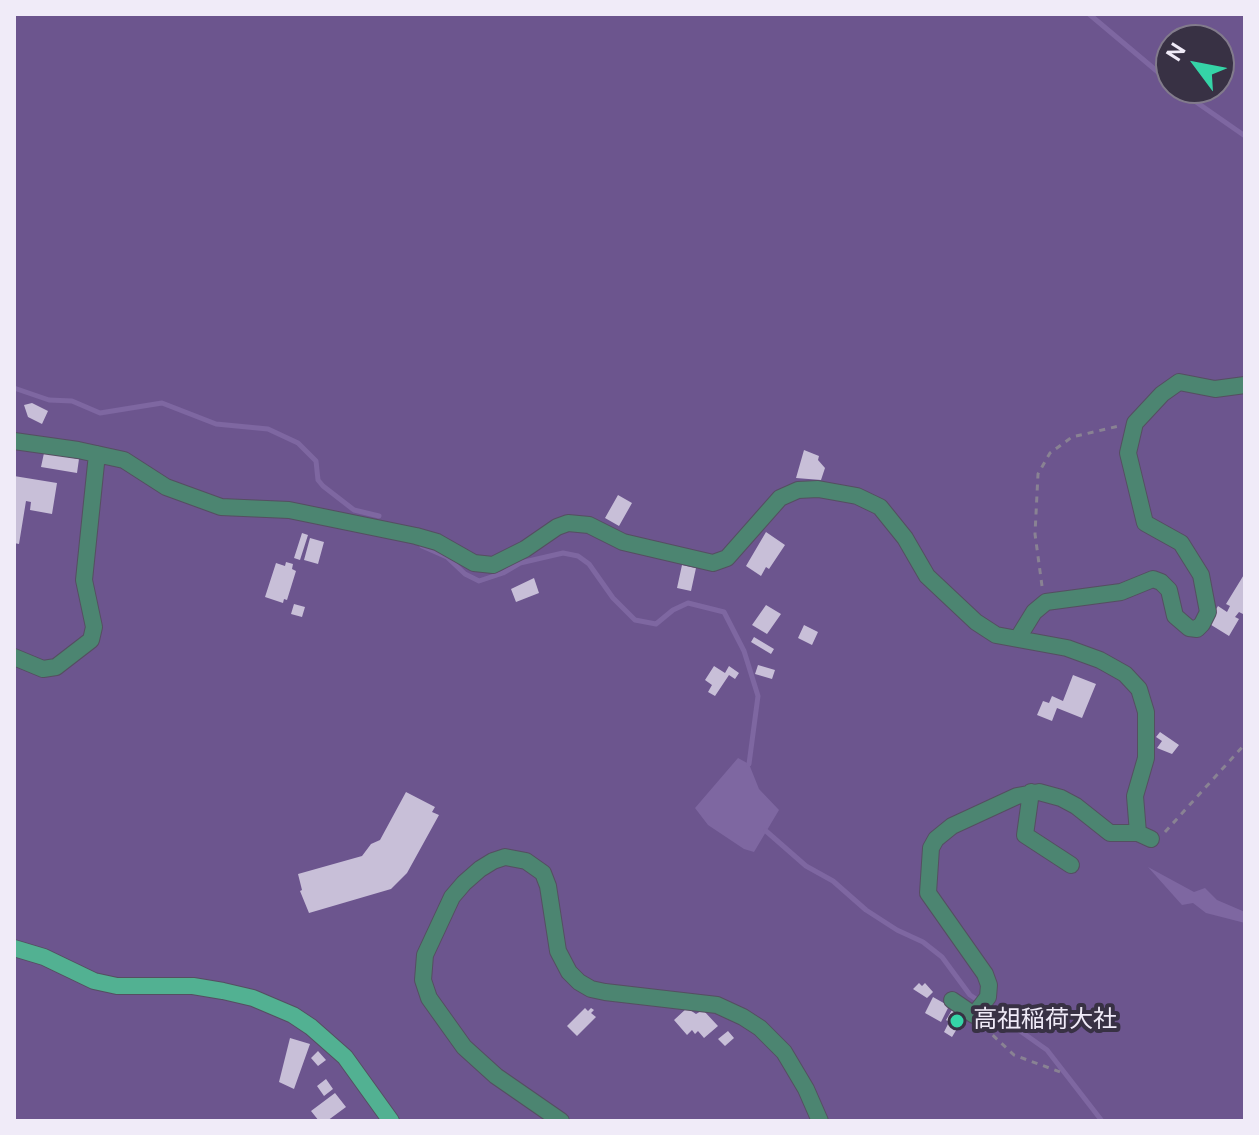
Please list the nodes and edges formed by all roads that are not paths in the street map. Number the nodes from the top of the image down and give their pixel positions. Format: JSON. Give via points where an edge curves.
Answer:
{"nodes":[{"id":1,"x":1245,"y":385,"type":"edge"},
{"id":2,"x":14,"y":441,"type":"edge"},
{"id":3,"x":97,"y":454,"type":"junction"},
{"id":4,"x":1018,"y":638,"type":"junction"},
{"id":5,"x":14,"y":657,"type":"edge"},
{"id":6,"x":1031,"y":792,"type":"junction"},
{"id":7,"x":1071,"y":865,"type":"dead end"},
{"id":8,"x":14,"y":948,"type":"edge"},
{"id":9,"x":952,"y":1000,"type":"dead end"},
{"id":10,"x":391,"y":1121,"type":"edge"},
{"id":11,"x":561,"y":1121,"type":"edge"},
{"id":12,"x":820,"y":1121,"type":"edge"}],
"edges":[{"from":1,"to":4,"type":"street","via":[[1215,389],[1179,382],[1135,423],[1128,453],[1145,523],[1181,543],[1201,575],[1208,612],[1202,624],[1189,628],[1175,616],[1169,590],[1153,579],[1121,592],[1046,602]]},
{"from":2,"to":3,"type":"street"},
{"from":3,"to":4,"type":"street","via":[[124,460],[166,487],[221,507],[289,510],[416,536],[474,563],[493,565],[568,523],[713,563],[727,558],[780,498],[818,489],[857,496],[880,507],[927,576],[954,603],[996,635]]},
{"from":3,"to":5,"type":"street","via":[[84,580],[94,627],[91,640],[56,667],[43,669]]},
{"from":4,"to":6,"type":"street","via":[[1067,648],[1125,674],[1139,689],[1146,712],[1146,758],[1135,796],[1144,836],[1110,833],[1061,798]]},
{"from":6,"to":7,"type":"street","via":[[1025,835]]},
{"from":6,"to":9,"type":"street","via":[[952,826],[931,848],[928,893],[989,985],[988,997],[974,1015]]},
{"from":8,"to":10,"type":"street","via":[[94,981],[223,991],[293,1015],[345,1057]]},
{"from":11,"to":12,"type":"street","via":[[464,1047],[429,998],[423,980],[425,955],[452,897],[480,869],[505,857],[526,861],[543,873],[558,951],[579,982],[605,992],[717,1005],[743,1017],[784,1052]]}]}
